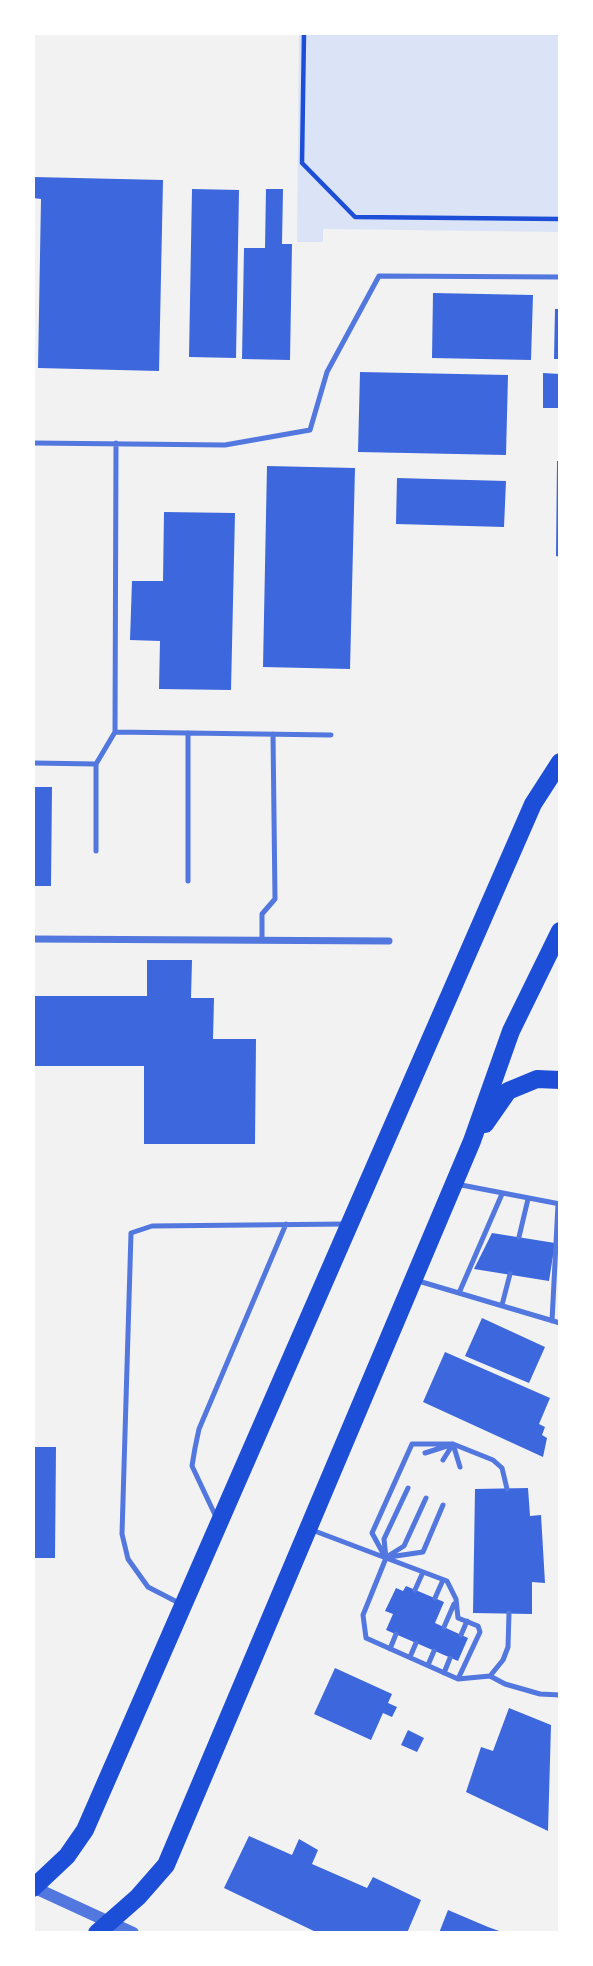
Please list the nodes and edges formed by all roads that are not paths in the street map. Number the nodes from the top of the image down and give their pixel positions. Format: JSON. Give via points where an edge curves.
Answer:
{"nodes":[{"id":1,"x":560,"y":277,"type":"edge"},
{"id":2,"x":33,"y":443,"type":"edge"},
{"id":3,"x":116,"y":443,"type":"junction"},
{"id":4,"x":115,"y":732,"type":"junction"},
{"id":5,"x":188,"y":733,"type":"junction"},
{"id":6,"x":274,"y":734,"type":"junction"},
{"id":7,"x":331,"y":735,"type":"dead end"},
{"id":8,"x":560,"y":748,"type":"edge"},
{"id":9,"x":33,"y":763,"type":"edge"},
{"id":10,"x":96,"y":764,"type":"junction"},
{"id":11,"x":556,"y":766,"type":"edge"},
{"id":12,"x":96,"y":850,"type":"dead end"},
{"id":13,"x":188,"y":881,"type":"dead end"},
{"id":14,"x":560,"y":930,"type":"edge"},
{"id":15,"x":33,"y":939,"type":"edge"},
{"id":16,"x":262,"y":940,"type":"junction"},
{"id":17,"x":389,"y":941,"type":"dead end"},
{"id":18,"x":560,"y":1080,"type":"edge"},
{"id":19,"x":472,"y":1141,"type":"junction"},
{"id":20,"x":453,"y":1183,"type":"junction"},
{"id":21,"x":502,"y":1194,"type":"junction"},
{"id":22,"x":528,"y":1199,"type":"junction"},
{"id":23,"x":559,"y":1204,"type":"edge"},
{"id":24,"x":286,"y":1224,"type":"junction"},
{"id":25,"x":349,"y":1224,"type":"junction"},
{"id":26,"x":519,"y":1237,"type":"dead end"},
{"id":27,"x":510,"y":1274,"type":"dead end"},
{"id":28,"x":412,"y":1279,"type":"junction"},
{"id":29,"x":459,"y":1293,"type":"junction"},
{"id":30,"x":502,"y":1305,"type":"junction"},
{"id":31,"x":552,"y":1321,"type":"junction"},
{"id":32,"x":560,"y":1323,"type":"edge"},
{"id":33,"x":453,"y":1444,"type":"junction"},
{"id":34,"x":425,"y":1453,"type":"dead end"},
{"id":35,"x":443,"y":1461,"type":"dead end"},
{"id":36,"x":460,"y":1467,"type":"dead end"},
{"id":37,"x":408,"y":1488,"type":"dead end"},
{"id":38,"x":507,"y":1489,"type":"dead end"},
{"id":39,"x":426,"y":1499,"type":"dead end"},
{"id":40,"x":443,"y":1505,"type":"dead end"},
{"id":41,"x":219,"y":1522,"type":"junction"},
{"id":42,"x":308,"y":1529,"type":"junction"},
{"id":43,"x":386,"y":1558,"type":"junction"},
{"id":44,"x":423,"y":1572,"type":"junction"},
{"id":45,"x":443,"y":1580,"type":"junction"},
{"id":46,"x":415,"y":1590,"type":"dead end"},
{"id":47,"x":435,"y":1598,"type":"dead end"},
{"id":48,"x":456,"y":1599,"type":"junction"},
{"id":49,"x":183,"y":1605,"type":"junction"},
{"id":50,"x":509,"y":1613,"type":"dead end"},
{"id":51,"x":467,"y":1621,"type":"junction"},
{"id":52,"x":444,"y":1627,"type":"dead end"},
{"id":53,"x":396,"y":1634,"type":"dead end"},
{"id":54,"x":461,"y":1635,"type":"dead end"},
{"id":55,"x":416,"y":1643,"type":"dead end"},
{"id":56,"x":390,"y":1648,"type":"junction"},
{"id":57,"x":434,"y":1651,"type":"dead end"},
{"id":58,"x":410,"y":1657,"type":"junction"},
{"id":59,"x":450,"y":1658,"type":"dead end"},
{"id":60,"x":428,"y":1665,"type":"junction"},
{"id":61,"x":444,"y":1673,"type":"junction"},
{"id":62,"x":490,"y":1676,"type":"junction"},
{"id":63,"x":458,"y":1679,"type":"junction"},
{"id":64,"x":560,"y":1695,"type":"edge"},
{"id":65,"x":33,"y":1887,"type":"edge"},
{"id":66,"x":103,"y":1927,"type":"edge"},
{"id":67,"x":133,"y":1933,"type":"edge"}],
"edges":[{"from":1,"to":3,"type":"lane","via":[[379,276],[327,372],[310,430],[225,445]]},
{"from":2,"to":3,"type":"lane"},
{"from":3,"to":4,"type":"lane"},
{"from":4,"to":5,"type":"lane"},
{"from":4,"to":10,"type":"lane"},
{"from":5,"to":6,"type":"lane"},
{"from":5,"to":13,"type":"lane"},
{"from":6,"to":7,"type":"lane"},
{"from":6,"to":16,"type":"lane","via":[[275,899],[262,914]]},
{"from":8,"to":11,"type":"main road"},
{"from":9,"to":10,"type":"lane"},
{"from":10,"to":12,"type":"lane"},
{"from":11,"to":25,"type":"main road","via":[[533,804]]},
{"from":14,"to":19,"type":"main road","via":[[511,1031]]},
{"from":15,"to":16,"type":"street"},
{"from":16,"to":17,"type":"street"},
{"from":18,"to":19,"type":"main road","via":[[537,1079],[508,1091]]},
{"from":19,"to":20,"type":"main road"},
{"from":20,"to":21,"type":"lane"},
{"from":20,"to":28,"type":"main road"},
{"from":21,"to":22,"type":"lane"},
{"from":21,"to":29,"type":"lane"},
{"from":22,"to":23,"type":"lane"},
{"from":22,"to":26,"type":"lane"},
{"from":23,"to":31,"type":"lane"},
{"from":24,"to":25,"type":"lane"},
{"from":24,"to":41,"type":"lane","via":[[199,1429],[192,1466]]},
{"from":24,"to":49,"type":"lane","via":[[152,1226],[131,1233],[122,1534],[128,1559],[148,1587]]},
{"from":25,"to":41,"type":"main road"},
{"from":27,"to":30,"type":"lane"},
{"from":28,"to":29,"type":"lane"},
{"from":28,"to":42,"type":"main road"},
{"from":29,"to":30,"type":"lane"},
{"from":30,"to":31,"type":"lane"},
{"from":31,"to":32,"type":"lane"},
{"from":33,"to":34,"type":"lane"},
{"from":33,"to":35,"type":"lane"},
{"from":33,"to":36,"type":"lane"},
{"from":33,"to":38,"type":"lane","via":[[493,1460],[502,1468]]},
{"from":33,"to":43,"type":"lane","via":[[412,1444],[372,1533]]},
{"from":37,"to":43,"type":"lane","via":[[384,1538]]},
{"from":39,"to":43,"type":"lane","via":[[404,1546]]},
{"from":40,"to":43,"type":"lane","via":[[423,1552]]},
{"from":41,"to":49,"type":"main road"},
{"from":42,"to":43,"type":"lane"},
{"from":42,"to":66,"type":"main road","via":[[166,1865]]},
{"from":43,"to":44,"type":"lane"},
{"from":43,"to":56,"type":"lane","via":[[363,1615],[366,1638]]},
{"from":44,"to":45,"type":"lane"},
{"from":44,"to":46,"type":"lane"},
{"from":45,"to":47,"type":"lane"},
{"from":45,"to":48,"type":"lane"},
{"from":48,"to":51,"type":"lane","via":[[458,1618]]},
{"from":48,"to":52,"type":"lane"},
{"from":49,"to":65,"type":"main road","via":[[85,1830],[67,1856]]},
{"from":50,"to":62,"type":"lane","via":[[508,1647]]},
{"from":51,"to":54,"type":"lane"},
{"from":51,"to":63,"type":"lane","via":[[480,1632]]},
{"from":53,"to":56,"type":"lane"},
{"from":55,"to":58,"type":"lane"},
{"from":56,"to":58,"type":"lane"},
{"from":57,"to":60,"type":"lane"},
{"from":58,"to":60,"type":"lane"},
{"from":59,"to":61,"type":"lane"},
{"from":60,"to":61,"type":"lane"},
{"from":61,"to":63,"type":"lane"},
{"from":62,"to":63,"type":"lane"},
{"from":62,"to":64,"type":"lane","via":[[540,1694]]},
{"from":65,"to":66,"type":"street"},
{"from":66,"to":67,"type":"street"}]}
